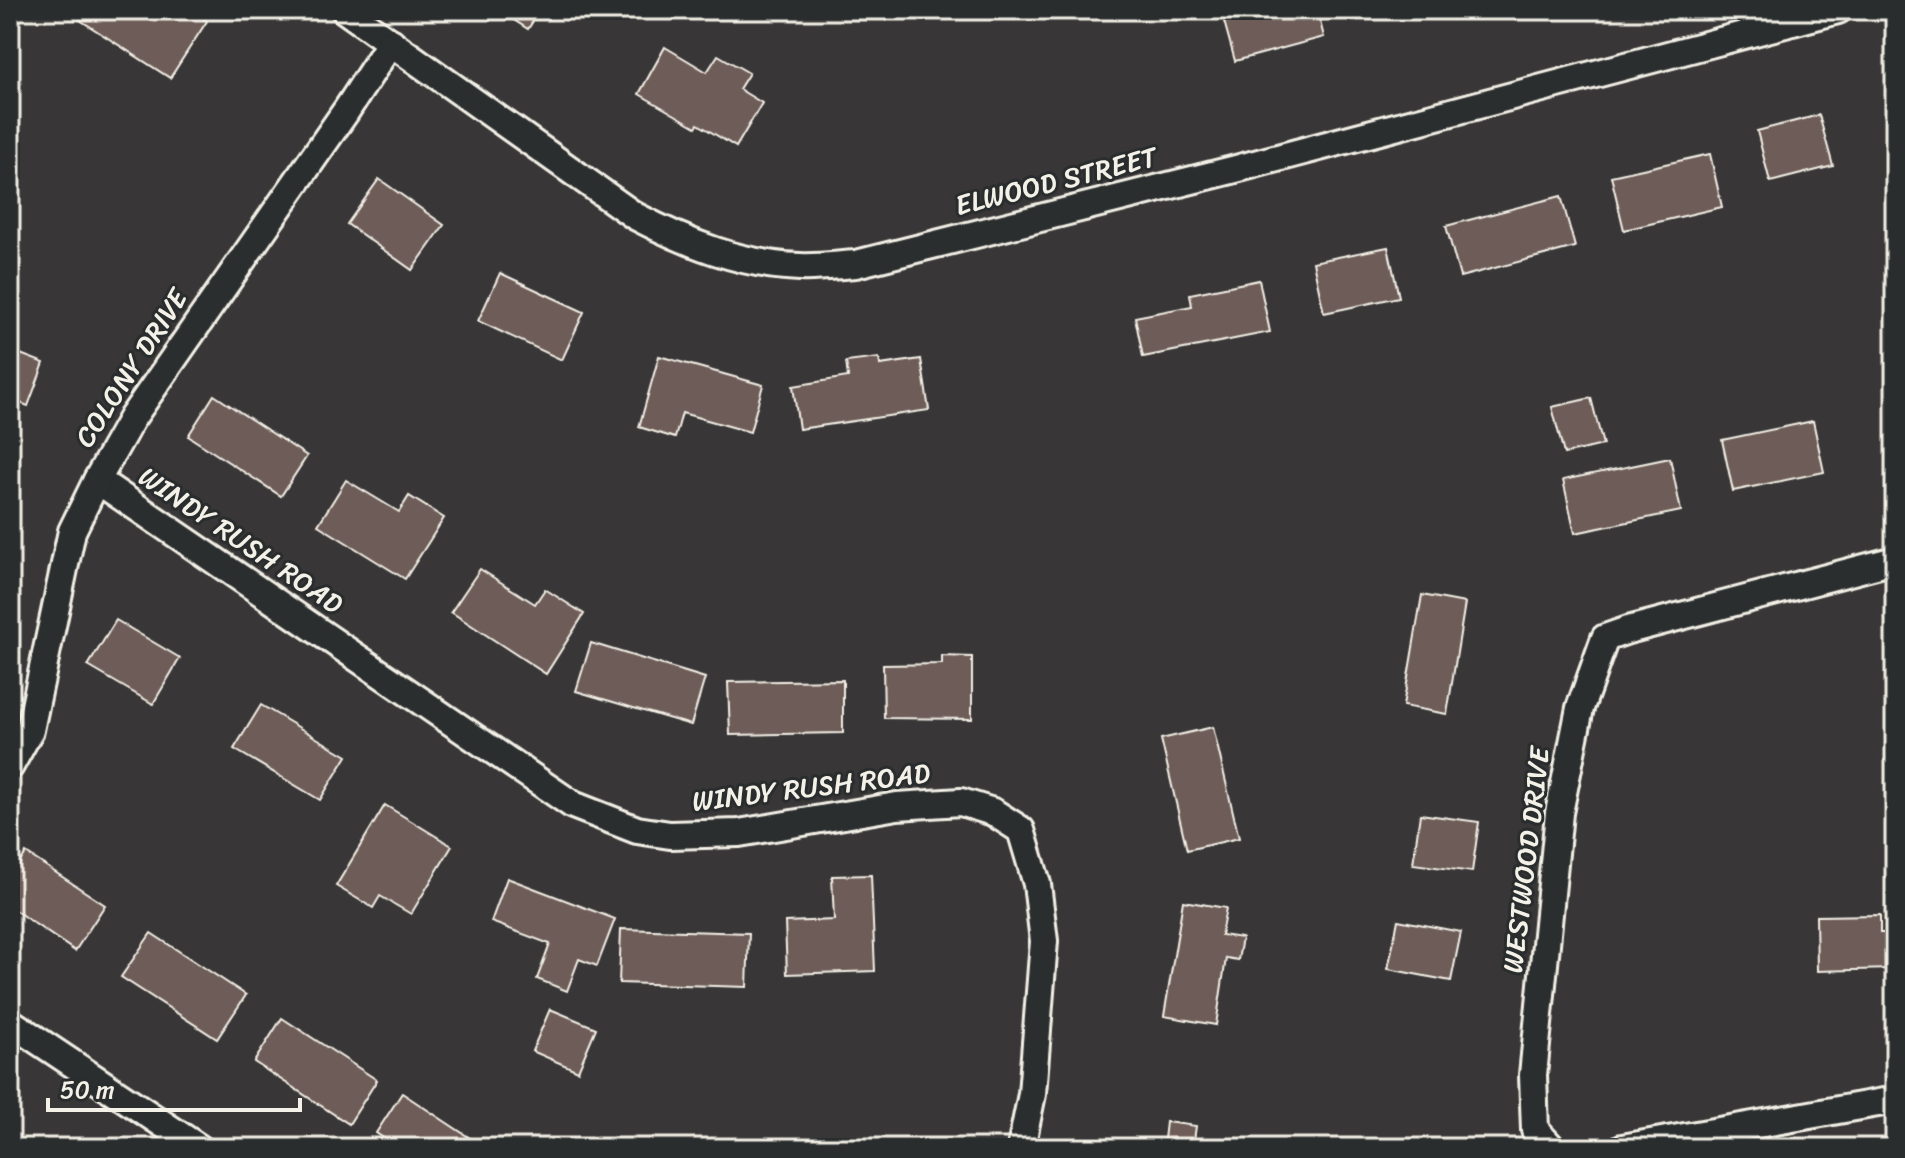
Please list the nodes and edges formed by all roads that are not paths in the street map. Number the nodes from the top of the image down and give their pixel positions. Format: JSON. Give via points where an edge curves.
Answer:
{"nodes":[{"id":1,"x":345,"y":10,"type":"edge"},
{"id":2,"x":1838,"y":10,"type":"edge"},
{"id":3,"x":391,"y":42,"type":"junction"},
{"id":4,"x":97,"y":480,"type":"junction"},
{"id":5,"x":1895,"y":560,"type":"edge"},
{"id":6,"x":10,"y":766,"type":"edge"},
{"id":7,"x":10,"y":1022,"type":"edge"},
{"id":8,"x":1895,"y":1100,"type":"edge"},
{"id":9,"x":199,"y":1148,"type":"edge"},
{"id":10,"x":1021,"y":1148,"type":"edge"},
{"id":11,"x":1552,"y":1148,"type":"edge"},
{"id":12,"x":1622,"y":1148,"type":"edge"}],
"edges":[{"from":1,"to":3,"type":"street","name":"ELWOOD STREET"},
{"from":2,"to":3,"type":"street","name":"ELWOOD STREET","via":[[856,264],[801,267],[713,252],[635,216]]},
{"from":3,"to":4,"type":"street","name":"COLONY DRIVE","via":[[132,418]]},
{"from":4,"to":6,"type":"street","name":"COLONY DRIVE","via":[[72,531],[30,730]]},
{"from":4,"to":10,"type":"street","name":"WINDY RUSH ROAD","via":[[573,805],[637,830],[670,835],[739,833],[897,806],[961,802],[993,812],[1021,830],[1037,884],[1044,941],[1032,1094]]},
{"from":5,"to":11,"type":"street","name":"WESTWOOD DRIVE","via":[[1605,638],[1580,708],[1559,813],[1533,1075],[1535,1130]]},
{"from":7,"to":9,"type":"street"},
{"from":8,"to":12,"type":"street"}]}
